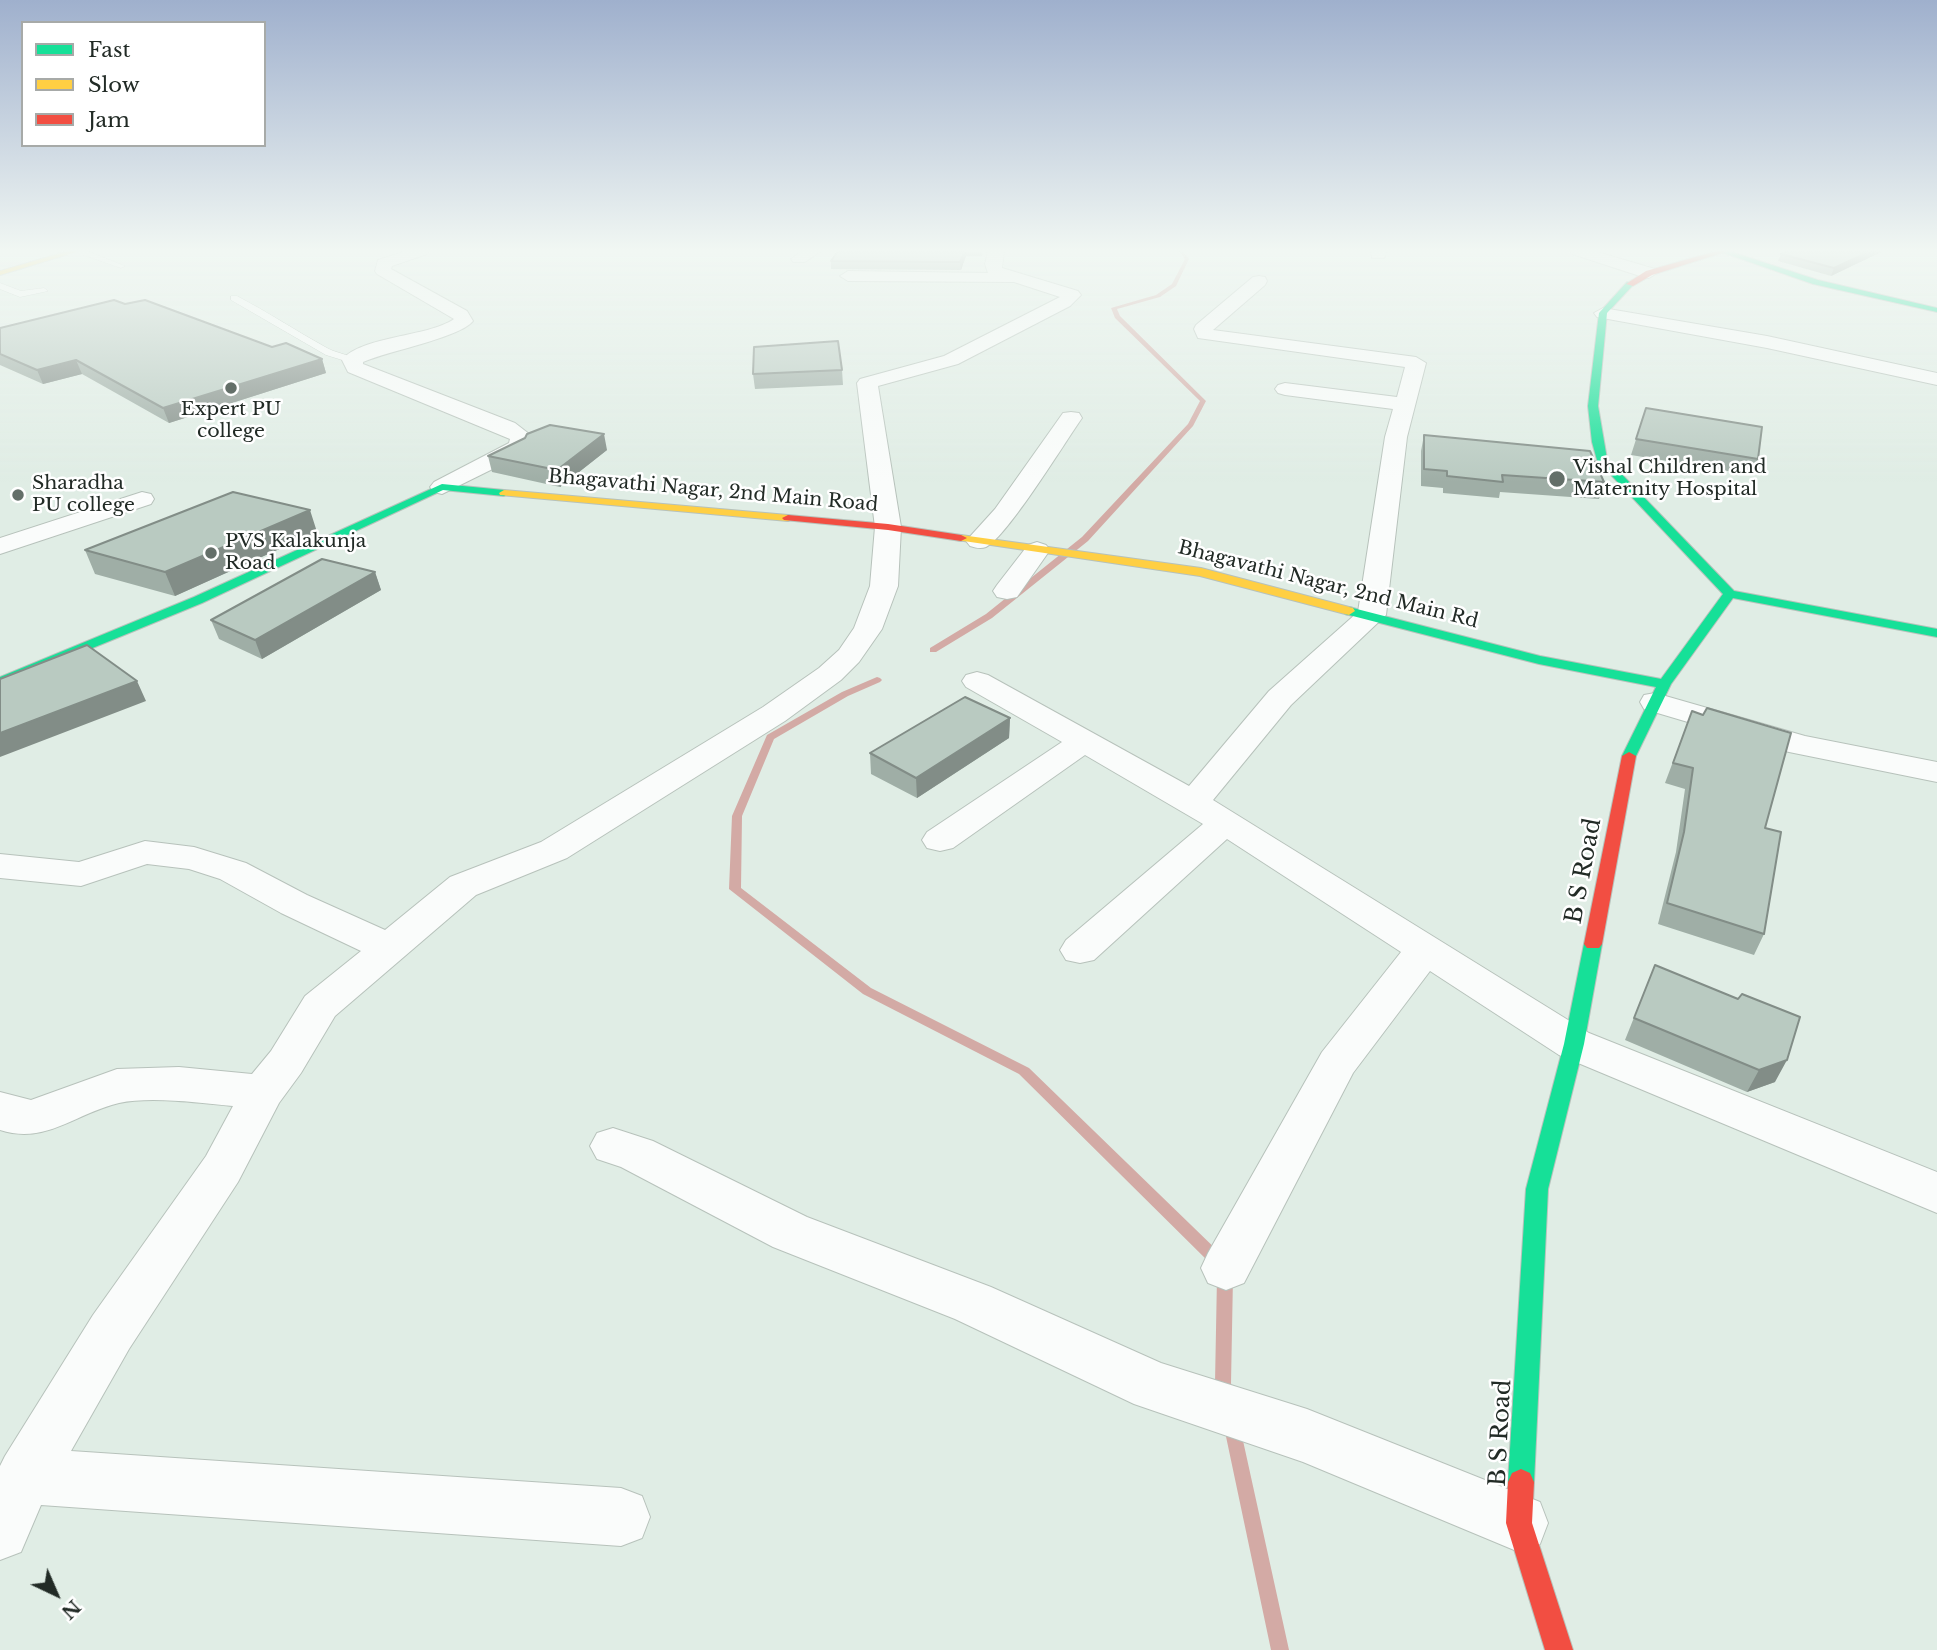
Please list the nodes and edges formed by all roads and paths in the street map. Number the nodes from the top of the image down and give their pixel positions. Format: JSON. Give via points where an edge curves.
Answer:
{"nodes":[{"id":1,"x":285,"y":328,"type":"edge"},
{"id":2,"x":451,"y":328,"type":"edge"},
{"id":3,"x":1013,"y":328,"type":"edge"},
{"id":4,"x":1204,"y":328,"type":"edge"},
{"id":5,"x":1601,"y":328,"type":"edge"},
{"id":6,"x":1688,"y":328,"type":"edge"},
{"id":7,"x":352,"y":360,"type":"junction"},
{"id":8,"x":1937,"y":379,"type":"edge"},
{"id":9,"x":1285,"y":389,"type":"dead end"},
{"id":10,"x":1405,"y":404,"type":"junction"},
{"id":11,"x":1071,"y":418,"type":"dead end"},
{"id":12,"x":1396,"y":437,"type":"junction"},
{"id":13,"x":1423,"y":440,"type":"edge"},
{"id":14,"x":1574,"y":457,"type":"edge"},
{"id":15,"x":1602,"y":460,"type":"junction"},
{"id":16,"x":442,"y":487,"type":"junction"},
{"id":17,"x":142,"y":499,"type":"dead end"},
{"id":18,"x":888,"y":527,"type":"junction"},
{"id":19,"x":979,"y":541,"type":"junction"},
{"id":20,"x":0,"y":547,"type":"edge"},
{"id":21,"x":1043,"y":551,"type":"junction"},
{"id":22,"x":1007,"y":591,"type":"dead end"},
{"id":23,"x":1730,"y":594,"type":"junction"},
{"id":24,"x":1372,"y":615,"type":"junction"},
{"id":25,"x":1937,"y":633,"type":"edge"},
{"id":26,"x":977,"y":681,"type":"dead end"},
{"id":27,"x":0,"y":682,"type":"edge"},
{"id":28,"x":1659,"y":693,"type":"junction"},
{"id":29,"x":1084,"y":741,"type":"junction"},
{"id":30,"x":1937,"y":772,"type":"edge"},
{"id":31,"x":1193,"y":802,"type":"junction"},
{"id":32,"x":1226,"y":822,"type":"junction"},
{"id":33,"x":940,"y":840,"type":"dead end"},
{"id":34,"x":0,"y":866,"type":"edge"},
{"id":35,"x":387,"y":947,"type":"junction"},
{"id":36,"x":1426,"y":949,"type":"junction"},
{"id":37,"x":1080,"y":950,"type":"dead end"},
{"id":38,"x":1574,"y":1044,"type":"junction"},
{"id":39,"x":263,"y":1092,"type":"junction"},
{"id":40,"x":0,"y":1110,"type":"edge"},
{"id":41,"x":613,"y":1146,"type":"dead end"},
{"id":42,"x":1937,"y":1193,"type":"edge"},
{"id":43,"x":1226,"y":1268,"type":"dead end"},
{"id":44,"x":25,"y":1476,"type":"junction"},
{"id":45,"x":621,"y":1517,"type":"dead end"},
{"id":46,"x":1519,"y":1523,"type":"junction"},
{"id":47,"x":0,"y":1531,"type":"edge"},
{"id":48,"x":1559,"y":1650,"type":"edge"}],
"edges":[{"from":1,"to":7,"type":"lane","via":[[329,353]]},
{"from":2,"to":7,"type":"street"},
{"from":3,"to":18,"type":"street","via":[[951,360],[867,383]]},
{"from":4,"to":10,"type":"street","via":[[1205,334],[1416,363]]},
{"from":5,"to":15,"type":"street","via":[[1592,413],[1593,438]]},
{"from":6,"to":8,"type":"street"},
{"from":7,"to":16,"type":"street","via":[[355,368],[522,437],[519,447]]},
{"from":9,"to":10,"type":"street"},
{"from":10,"to":12,"type":"street"},
{"from":11,"to":19,"type":"street","via":[[1004,514]]},
{"from":12,"to":13,"type":"street"},
{"from":12,"to":24,"type":"street"},
{"from":14,"to":15,"type":"street"},
{"from":15,"to":23,"type":"street"},
{"from":16,"to":18,"type":"street","name":"Bhagavathi Nagar, 2nd Main Road"},
{"from":16,"to":27,"type":"street","via":[[198,600]]},
{"from":17,"to":20,"type":"street"},
{"from":18,"to":19,"type":"street","name":"Bhagavathi Nagar, 2nd Main Road"},
{"from":18,"to":35,"type":"street","via":[[884,586],[868,629],[830,674],[774,714],[554,850],[463,886]]},
{"from":19,"to":21,"type":"street","name":"Bhagavathi Nagar, 2nd Main Rd"},
{"from":21,"to":22,"type":"street"},
{"from":21,"to":24,"type":"street","name":"Bhagavathi Nagar, 2nd Main Rd","via":[[1201,572]]},
{"from":23,"to":25,"type":"street"},
{"from":23,"to":28,"type":"street","name":"B S Road"},
{"from":24,"to":28,"type":"street","name":"Bhagavathi Nagar, 2nd Main Rd"},
{"from":24,"to":31,"type":"street","via":[[1280,698]]},
{"from":26,"to":29,"type":"street"},
{"from":28,"to":30,"type":"street","via":[[1800,744]]},
{"from":28,"to":38,"type":"street","name":"B S Road","via":[[1631,748]]},
{"from":29,"to":31,"type":"street"},
{"from":29,"to":33,"type":"street"},
{"from":31,"to":32,"type":"street"},
{"from":32,"to":36,"type":"street"},
{"from":32,"to":37,"type":"street"},
{"from":34,"to":35,"type":"street","via":[[81,874],[145,852],[194,858],[233,871]]},
{"from":35,"to":39,"type":"street","via":[[320,1006]]},
{"from":36,"to":38,"type":"street"},
{"from":36,"to":43,"type":"street","via":[[1337,1063]]},
{"from":38,"to":42,"type":"street"},
{"from":38,"to":46,"type":"street","name":"B S Road","via":[[1537,1189]]},
{"from":39,"to":40,"type":"street","via":[[178,1084],[117,1086],[32,1118]]},
{"from":39,"to":44,"type":"street","via":[[222,1169],[111,1332]]},
{"from":41,"to":46,"type":"street","via":[[638,1154],[790,1232],[973,1303],[1153,1386],[1307,1436]]},
{"from":44,"to":45,"type":"street"},
{"from":44,"to":47,"type":"street"},
{"from":46,"to":48,"type":"street","name":"B S Road"}]}
